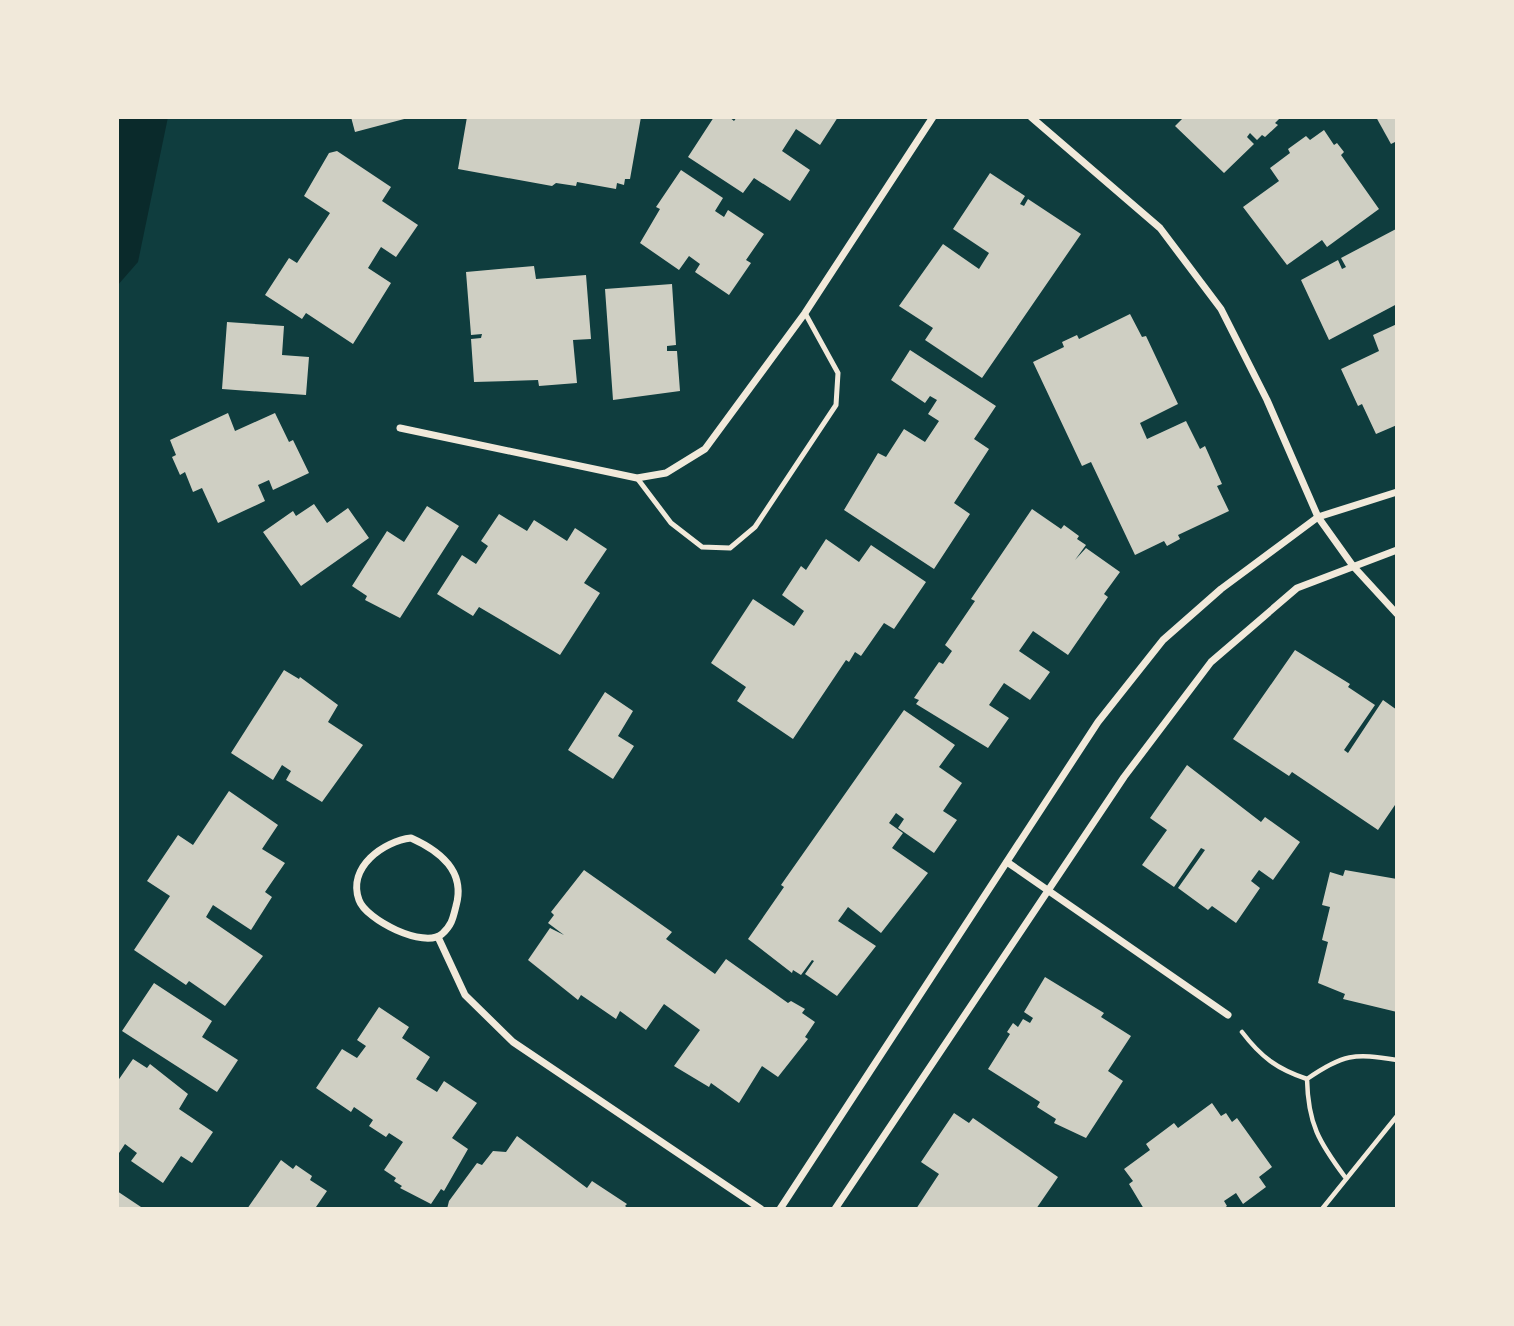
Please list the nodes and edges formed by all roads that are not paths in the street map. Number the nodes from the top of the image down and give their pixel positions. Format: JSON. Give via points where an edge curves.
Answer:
{"nodes":[{"id":1,"x":933,"y":117,"type":"edge"},
{"id":2,"x":1031,"y":117,"type":"edge"},
{"id":3,"x":804,"y":313,"type":"junction"},
{"id":4,"x":400,"y":428,"type":"dead end"},
{"id":5,"x":637,"y":478,"type":"junction"},
{"id":6,"x":1397,"y":492,"type":"edge"},
{"id":7,"x":1318,"y":517,"type":"junction"},
{"id":8,"x":1397,"y":550,"type":"edge"},
{"id":9,"x":1353,"y":566,"type":"junction"},
{"id":10,"x":1397,"y":614,"type":"edge"},
{"id":11,"x":1007,"y":862,"type":"junction"},
{"id":12,"x":1048,"y":891,"type":"junction"},
{"id":13,"x":438,"y":937,"type":"junction"},
{"id":14,"x":1228,"y":1015,"type":"road end"},
{"id":15,"x":761,"y":1209,"type":"edge"},
{"id":16,"x":780,"y":1209,"type":"edge"},
{"id":17,"x":835,"y":1209,"type":"edge"}],
"edges":[{"from":1,"to":3,"type":"street"},
{"from":2,"to":7,"type":"street","via":[[1160,228],[1222,309]]},
{"from":3,"to":5,"type":"street","via":[[705,449],[666,473]]},
{"from":3,"to":5,"type":"lane","via":[[838,373],[836,405],[755,527],[730,548],[702,547],[671,523]]},
{"from":4,"to":5,"type":"street"},
{"from":6,"to":7,"type":"street"},
{"from":7,"to":9,"type":"street"},
{"from":7,"to":11,"type":"street","via":[[1221,589],[1163,640],[1098,722]]},
{"from":8,"to":9,"type":"street"},
{"from":9,"to":10,"type":"street"},
{"from":9,"to":12,"type":"street","via":[[1297,588],[1211,662],[1124,777]]},
{"from":11,"to":12,"type":"street"},
{"from":11,"to":16,"type":"street"},
{"from":12,"to":14,"type":"street"},
{"from":12,"to":17,"type":"street"},
{"from":13,"to":13,"type":"street","via":[[418,938],[399,931],[371,915],[359,901],[357,886],[365,864],[392,840],[411,838],[433,848],[456,871],[456,908],[451,926]]},
{"from":13,"to":15,"type":"street","via":[[465,995],[513,1042]]}]}
